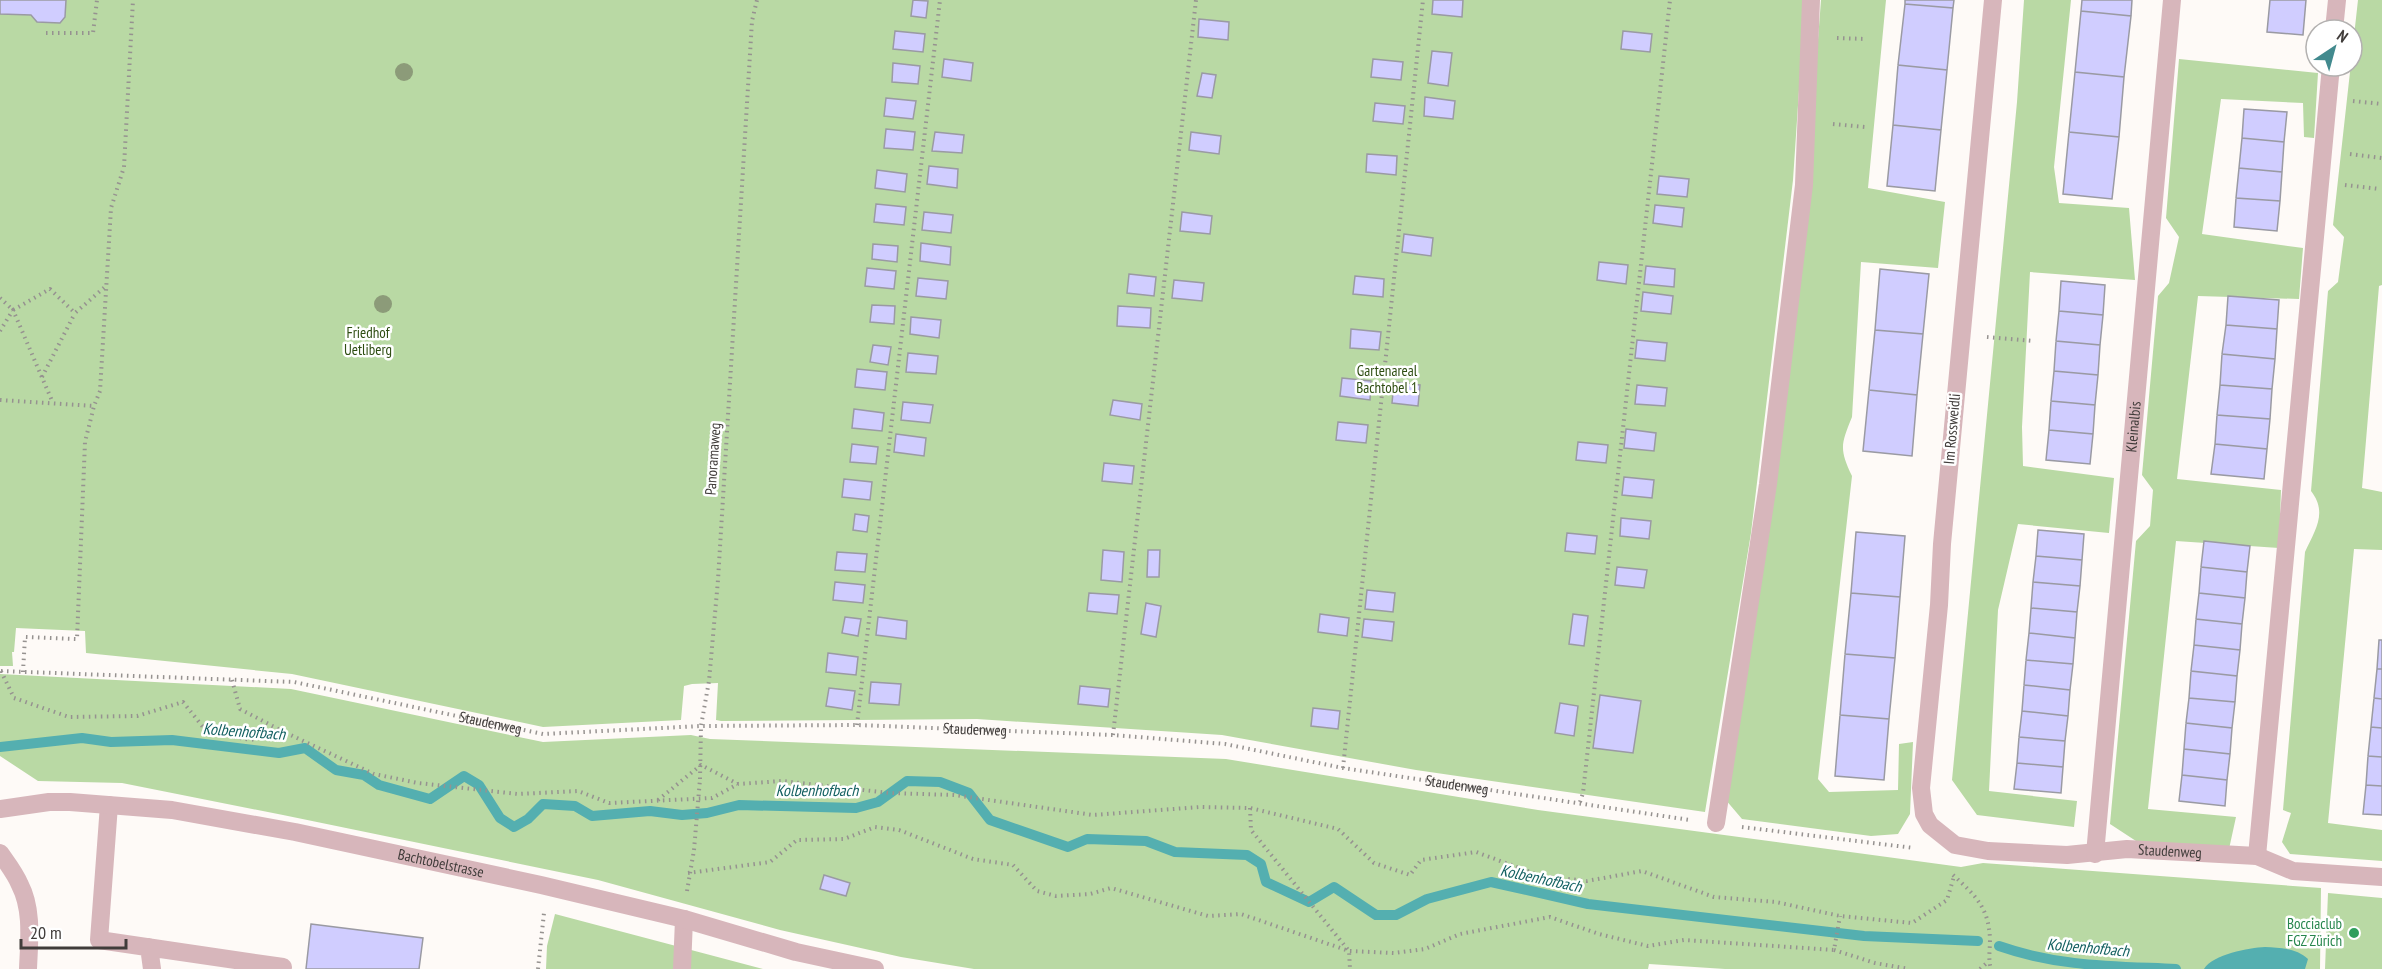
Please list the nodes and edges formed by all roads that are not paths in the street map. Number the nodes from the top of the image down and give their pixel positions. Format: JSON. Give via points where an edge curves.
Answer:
{"nodes":[{"id":1,"x":1811,"y":0,"type":"edge"},
{"id":2,"x":1992,"y":0,"type":"edge"},
{"id":3,"x":2172,"y":0,"type":"edge"},
{"id":4,"x":2337,"y":0,"type":"edge"},
{"id":5,"x":2335,"y":18,"type":"edge"},
{"id":6,"x":2330,"y":78,"type":"edge"},
{"id":7,"x":109,"y":805,"type":"junction"},
{"id":8,"x":0,"y":809,"type":"edge"},
{"id":9,"x":1716,"y":824,"type":"road end"},
{"id":10,"x":1955,"y":845,"type":"joint"},
{"id":11,"x":0,"y":853,"type":"edge"},
{"id":12,"x":2095,"y":854,"type":"junction"},
{"id":13,"x":2258,"y":856,"type":"junction"},
{"id":14,"x":2382,"y":877,"type":"edge"},
{"id":15,"x":684,"y":919,"type":"junction"},
{"id":16,"x":149,"y":947,"type":"junction"},
{"id":17,"x":283,"y":967,"type":"dead end"},
{"id":18,"x":28,"y":969,"type":"edge"},
{"id":19,"x":152,"y":969,"type":"edge"},
{"id":20,"x":682,"y":969,"type":"edge"},
{"id":21,"x":875,"y":969,"type":"edge"}],
"edges":[{"from":1,"to":9,"type":"street","via":[[1804,185],[1768,484]]},
{"from":2,"to":10,"type":"street","name":"Im Rossweidli","via":[[1921,788],[1924,814],[1930,825]]},
{"from":3,"to":12,"type":"street","name":"Kleinalbis"},
{"from":4,"to":5,"type":"street"},
{"from":6,"to":13,"type":"street"},
{"from":7,"to":8,"type":"street","name":"Bachtobelstrasse","via":[[49,802]]},
{"from":7,"to":15,"type":"street","name":"Bachtobelstrasse","via":[[172,810],[295,832]]},
{"from":7,"to":16,"type":"street","via":[[99,940]]},
{"from":10,"to":12,"type":"street","name":"Staudenweg","via":[[1988,851]]},
{"from":11,"to":18,"type":"street","via":[[21,886],[26,902]]},
{"from":12,"to":13,"type":"street","name":"Staudenweg","via":[[2127,849]]},
{"from":13,"to":14,"type":"street","name":"Staudenweg","via":[[2293,871]]},
{"from":15,"to":20,"type":"street"},
{"from":15,"to":21,"type":"street","name":"Bachtobelstrasse","via":[[796,952]]},
{"from":16,"to":17,"type":"street"},
{"from":16,"to":19,"type":"street"}]}
